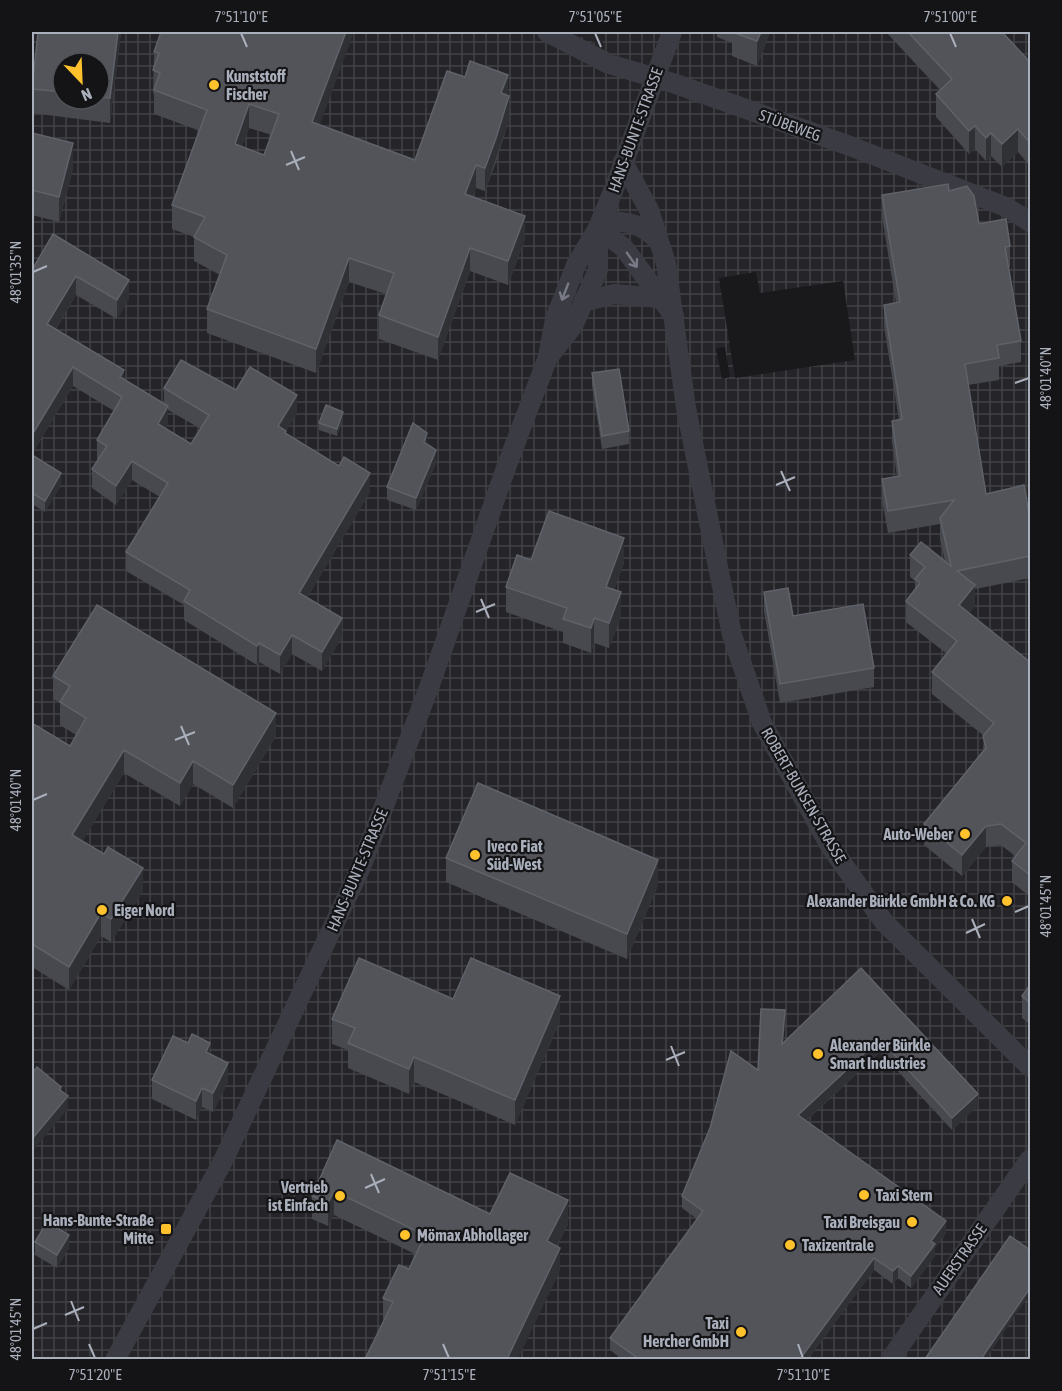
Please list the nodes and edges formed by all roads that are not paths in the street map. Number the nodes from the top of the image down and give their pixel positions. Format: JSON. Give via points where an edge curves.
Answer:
{"nodes":[{"id":1,"x":547,"y":32,"type":"edge"},
{"id":2,"x":672,"y":32,"type":"edge"},
{"id":3,"x":654,"y":78,"type":"junction"},
{"id":4,"x":623,"y":162,"type":"junction"},
{"id":5,"x":1030,"y":222,"type":"edge"},
{"id":6,"x":600,"y":224,"type":"junction"},
{"id":7,"x":660,"y":243,"type":"junction"},
{"id":8,"x":659,"y":298,"type":"junction"},
{"id":9,"x":583,"y":302,"type":"junction"},
{"id":10,"x":674,"y":316,"type":"junction"},
{"id":11,"x":548,"y":357,"type":"junction"},
{"id":12,"x":1030,"y":1067,"type":"edge"},
{"id":13,"x":1030,"y":1159,"type":"edge"},
{"id":14,"x":115,"y":1359,"type":"edge"},
{"id":15,"x":890,"y":1359,"type":"edge"}],
"edges":[{"from":1,"to":3,"type":"street","name":"STÜBEWEG","via":[[609,64]]},
{"from":2,"to":3,"type":"street","name":"HANS-BUNTE-STRASSE"},
{"from":3,"to":4,"type":"street","name":"HANS-BUNTE-STRASSE"},
{"from":3,"to":5,"type":"street","name":"STÜBEWEG","via":[[850,146],[1006,207]]},
{"from":4,"to":6,"type":"street","name":"HANS-BUNTE-STRASSE"},
{"from":4,"to":7,"type":"street","name":"ROBERT-BUNSEN-STRASSE","via":[[650,210]]},
{"from":6,"to":7,"type":"street","via":[[633,222],[648,229]]},
{"from":6,"to":8,"type":"street","one_way":true,"via":[[624,248]]},
{"from":6,"to":9,"type":"street","name":"HANS-BUNTE-STRASSE","via":[[598,270]]},
{"from":6,"to":11,"type":"street","name":"HANS-BUNTE-STRASSE","one_way":true,"via":[[576,265],[559,308]]},
{"from":7,"to":10,"type":"street","name":"ROBERT-BUNSEN-STRASSE"},
{"from":8,"to":9,"type":"street","via":[[614,294]]},
{"from":8,"to":10,"type":"street"},
{"from":9,"to":11,"type":"street","name":"HANS-BUNTE-STRASSE","via":[[573,326]]},
{"from":10,"to":12,"type":"street","name":"ROBERT-BUNSEN-STRASSE","via":[[686,408],[727,612],[762,723],[830,846],[884,922]]},
{"from":11,"to":14,"type":"street","name":"HANS-BUNTE-STRASSE","via":[[361,867],[228,1152]]},
{"from":13,"to":15,"type":"street","name":"AUERSTRASSE"}]}
